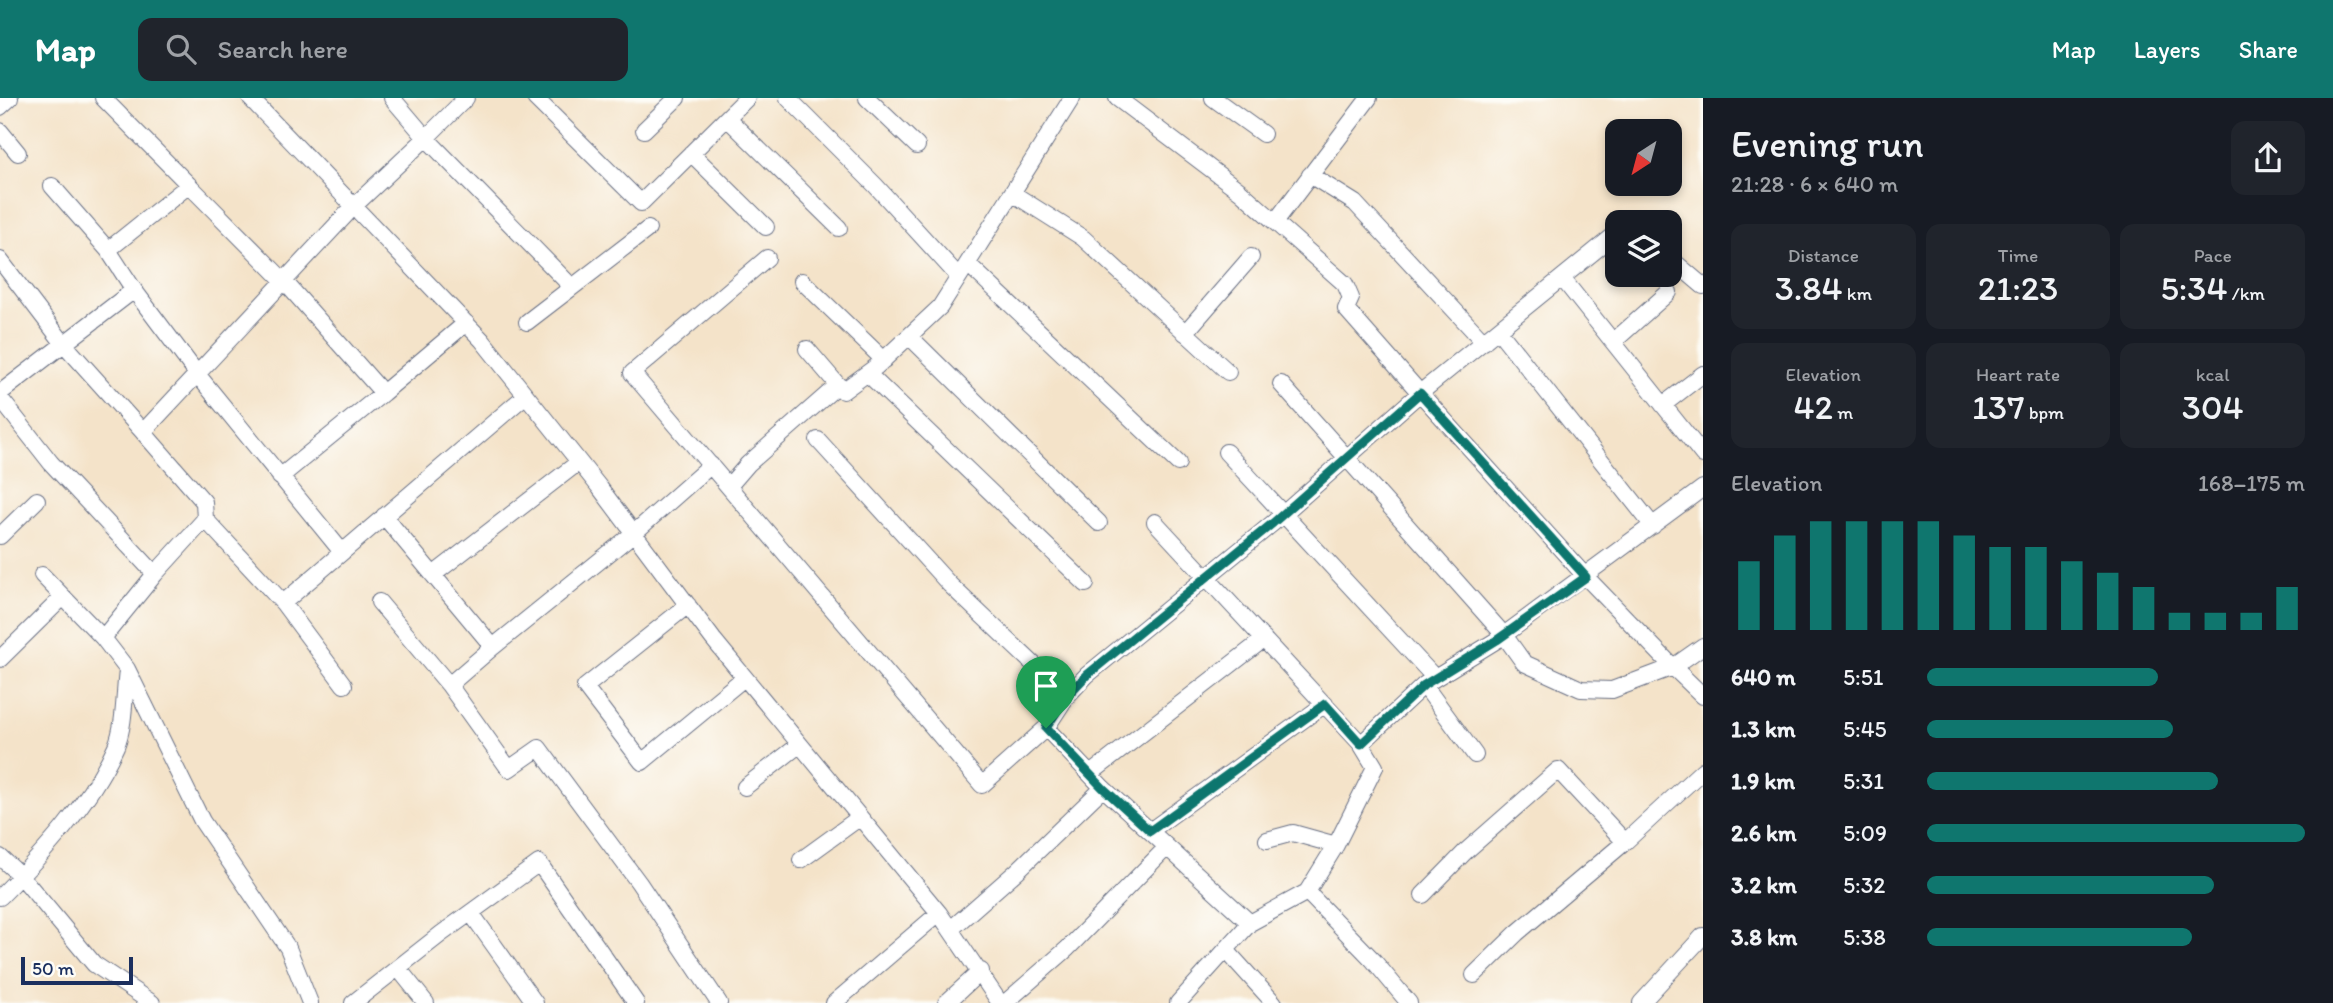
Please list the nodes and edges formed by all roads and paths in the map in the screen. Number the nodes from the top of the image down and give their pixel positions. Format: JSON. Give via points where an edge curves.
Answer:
{"nodes":[{"id":1,"x":10,"y":98,"type":"edge"},
{"id":2,"x":103,"y":98,"type":"edge"},
{"id":3,"x":250,"y":98,"type":"edge"},
{"id":4,"x":391,"y":98,"type":"edge"},
{"id":5,"x":466,"y":98,"type":"edge"},
{"id":6,"x":535,"y":98,"type":"edge"},
{"id":7,"x":677,"y":98,"type":"edge"},
{"id":8,"x":747,"y":98,"type":"edge"},
{"id":9,"x":789,"y":98,"type":"edge"},
{"id":10,"x":867,"y":98,"type":"edge"},
{"id":11,"x":1072,"y":98,"type":"edge"},
{"id":12,"x":1117,"y":98,"type":"edge"},
{"id":13,"x":1213,"y":98,"type":"edge"},
{"id":14,"x":1367,"y":99,"type":"edge"},
{"id":15,"x":0,"y":107,"type":"edge"},
{"id":16,"x":727,"y":118,"type":"junction"},
{"id":17,"x":644,"y":130,"type":"dead end"},
{"id":18,"x":0,"y":131,"type":"edge"},
{"id":19,"x":1263,"y":134,"type":"dead end"},
{"id":20,"x":426,"y":138,"type":"junction"},
{"id":21,"x":917,"y":146,"type":"dead end"},
{"id":22,"x":18,"y":153,"type":"dead end"},
{"id":23,"x":691,"y":153,"type":"junction"},
{"id":24,"x":1310,"y":175,"type":"junction"},
{"id":25,"x":189,"y":185,"type":"junction"},
{"id":26,"x":52,"y":186,"type":"dead end"},
{"id":27,"x":1013,"y":193,"type":"junction"},
{"id":28,"x":355,"y":205,"type":"junction"},
{"id":29,"x":1275,"y":222,"type":"junction"},
{"id":30,"x":766,"y":227,"type":"dead end"},
{"id":31,"x":839,"y":228,"type":"dead end"},
{"id":32,"x":648,"y":229,"type":"dead end"},
{"id":33,"x":1605,"y":243,"type":"edge"},
{"id":34,"x":108,"y":250,"type":"junction"},
{"id":35,"x":1251,"y":257,"type":"dead end"},
{"id":36,"x":766,"y":258,"type":"dead end"},
{"id":37,"x":0,"y":260,"type":"edge"},
{"id":38,"x":1682,"y":268,"type":"edge"},
{"id":39,"x":964,"y":270,"type":"junction"},
{"id":40,"x":1562,"y":278,"type":"junction"},
{"id":41,"x":284,"y":281,"type":"junction"},
{"id":42,"x":802,"y":281,"type":"dead end"},
{"id":43,"x":1703,"y":286,"type":"edge"},
{"id":44,"x":572,"y":287,"type":"junction"},
{"id":45,"x":134,"y":290,"type":"junction"},
{"id":46,"x":1669,"y":292,"type":"dead end"},
{"id":47,"x":527,"y":322,"type":"dead end"},
{"id":48,"x":466,"y":323,"type":"junction"},
{"id":49,"x":1498,"y":330,"type":"junction"},
{"id":50,"x":1185,"y":333,"type":"junction"},
{"id":51,"x":909,"y":336,"type":"junction"},
{"id":52,"x":1484,"y":342,"type":"junction"},
{"id":53,"x":1613,"y":342,"type":"junction"},
{"id":54,"x":64,"y":344,"type":"junction"},
{"id":55,"x":807,"y":349,"type":"dead end"},
{"id":56,"x":884,"y":360,"type":"junction"},
{"id":57,"x":1227,"y":372,"type":"dead end"},
{"id":58,"x":197,"y":374,"type":"junction"},
{"id":59,"x":868,"y":374,"type":"junction"},
{"id":60,"x":1703,"y":374,"type":"edge"},
{"id":61,"x":1281,"y":384,"type":"dead end"},
{"id":62,"x":838,"y":385,"type":"junction"},
{"id":63,"x":383,"y":393,"type":"junction"},
{"id":64,"x":1420,"y":393,"type":"junction"},
{"id":65,"x":0,"y":395,"type":"edge"},
{"id":66,"x":526,"y":395,"type":"junction"},
{"id":67,"x":1664,"y":405,"type":"junction"},
{"id":68,"x":143,"y":432,"type":"junction"},
{"id":69,"x":818,"y":440,"type":"dead end"},
{"id":70,"x":1226,"y":452,"type":"dead end"},
{"id":71,"x":1703,"y":455,"type":"edge"},
{"id":72,"x":1347,"y":458,"type":"junction"},
{"id":73,"x":579,"y":462,"type":"junction"},
{"id":74,"x":1178,"y":463,"type":"dead end"},
{"id":75,"x":711,"y":465,"type":"junction"},
{"id":76,"x":280,"y":477,"type":"junction"},
{"id":77,"x":729,"y":486,"type":"junction"},
{"id":78,"x":1703,"y":488,"type":"edge"},
{"id":79,"x":37,"y":499,"type":"dead end"},
{"id":80,"x":1283,"y":514,"type":"junction"},
{"id":81,"x":384,"y":516,"type":"junction"},
{"id":82,"x":205,"y":519,"type":"junction"},
{"id":83,"x":1155,"y":522,"type":"dead end"},
{"id":84,"x":1099,"y":523,"type":"dead end"},
{"id":85,"x":1653,"y":526,"type":"junction"},
{"id":86,"x":634,"y":533,"type":"junction"},
{"id":87,"x":0,"y":536,"type":"edge"},
{"id":88,"x":342,"y":552,"type":"junction"},
{"id":89,"x":155,"y":574,"type":"junction"},
{"id":90,"x":42,"y":575,"type":"dead end"},
{"id":91,"x":433,"y":575,"type":"junction"},
{"id":92,"x":1586,"y":577,"type":"junction"},
{"id":93,"x":1206,"y":578,"type":"junction"},
{"id":94,"x":1086,"y":584,"type":"dead end"},
{"id":95,"x":62,"y":597,"type":"junction"},
{"id":96,"x":379,"y":602,"type":"dead end"},
{"id":97,"x":283,"y":603,"type":"junction"},
{"id":98,"x":688,"y":605,"type":"junction"},
{"id":99,"x":1504,"y":635,"type":"junction"},
{"id":100,"x":103,"y":638,"type":"junction"},
{"id":101,"x":1265,"y":639,"type":"junction"},
{"id":102,"x":1703,"y":646,"type":"edge"},
{"id":103,"x":493,"y":647,"type":"junction"},
{"id":104,"x":0,"y":659,"type":"edge"},
{"id":105,"x":1673,"y":667,"type":"junction"},
{"id":106,"x":127,"y":669,"type":"junction"},
{"id":107,"x":744,"y":678,"type":"junction"},
{"id":108,"x":1429,"y":681,"type":"junction"},
{"id":109,"x":344,"y":685,"type":"dead end"},
{"id":110,"x":449,"y":685,"type":"junction"},
{"id":111,"x":1067,"y":696,"type":"junction"},
{"id":112,"x":1703,"y":696,"type":"edge"},
{"id":113,"x":1325,"y":704,"type":"junction"},
{"id":114,"x":1046,"y":728,"type":"junction"},
{"id":115,"x":1361,"y":744,"type":"junction"},
{"id":116,"x":799,"y":745,"type":"junction"},
{"id":117,"x":1475,"y":755,"type":"dead end"},
{"id":118,"x":1090,"y":774,"type":"junction"},
{"id":119,"x":1700,"y":779,"type":"edge"},
{"id":120,"x":745,"y":788,"type":"dead end"},
{"id":121,"x":1103,"y":788,"type":"junction"},
{"id":122,"x":859,"y":818,"type":"junction"},
{"id":123,"x":1150,"y":831,"type":"junction"},
{"id":124,"x":1267,"y":839,"type":"dead end"},
{"id":125,"x":1626,"y":842,"type":"junction"},
{"id":126,"x":1336,"y":845,"type":"junction"},
{"id":127,"x":1167,"y":847,"type":"junction"},
{"id":128,"x":0,"y":857,"type":"edge"},
{"id":129,"x":801,"y":860,"type":"dead end"},
{"id":130,"x":21,"y":876,"type":"junction"},
{"id":131,"x":1307,"y":892,"type":"junction"},
{"id":132,"x":1423,"y":895,"type":"dead end"},
{"id":133,"x":0,"y":897,"type":"edge"},
{"id":134,"x":471,"y":913,"type":"junction"},
{"id":135,"x":939,"y":913,"type":"junction"},
{"id":136,"x":1250,"y":923,"type":"junction"},
{"id":137,"x":951,"y":929,"type":"junction"},
{"id":138,"x":1703,"y":936,"type":"edge"},
{"id":139,"x":1226,"y":950,"type":"junction"},
{"id":140,"x":398,"y":968,"type":"junction"},
{"id":141,"x":981,"y":971,"type":"junction"},
{"id":142,"x":1474,"y":975,"type":"dead end"},
{"id":143,"x":152,"y":1003,"type":"edge"},
{"id":144,"x":310,"y":1003,"type":"edge"},
{"id":145,"x":353,"y":1003,"type":"edge"},
{"id":146,"x":426,"y":1003,"type":"edge"},
{"id":147,"x":535,"y":1003,"type":"edge"},
{"id":148,"x":636,"y":1003,"type":"edge"},
{"id":149,"x":719,"y":1003,"type":"edge"},
{"id":150,"x":834,"y":1003,"type":"edge"},
{"id":151,"x":946,"y":1003,"type":"edge"},
{"id":152,"x":1002,"y":1003,"type":"edge"},
{"id":153,"x":1178,"y":1003,"type":"edge"},
{"id":154,"x":1274,"y":1003,"type":"edge"},
{"id":155,"x":1409,"y":1003,"type":"edge"},
{"id":156,"x":1641,"y":1003,"type":"edge"}],
"edges":[{"from":1,"to":15,"type":"street"},
{"from":2,"to":25,"type":"street"},
{"from":3,"to":28,"type":"street"},
{"from":4,"to":20,"type":"street"},
{"from":5,"to":20,"type":"street"},
{"from":6,"to":23,"type":"street","via":[[641,203]]},
{"from":7,"to":17,"type":"street"},
{"from":8,"to":16,"type":"street"},
{"from":9,"to":39,"type":"street"},
{"from":10,"to":21,"type":"street"},
{"from":11,"to":27,"type":"street"},
{"from":12,"to":29,"type":"street"},
{"from":13,"to":19,"type":"street"},
{"from":14,"to":24,"type":"street"},
{"from":16,"to":23,"type":"street"},
{"from":16,"to":31,"type":"street"},
{"from":18,"to":22,"type":"street"},
{"from":20,"to":28,"type":"street"},
{"from":20,"to":44,"type":"street"},
{"from":23,"to":30,"type":"street"},
{"from":24,"to":29,"type":"street"},
{"from":24,"to":52,"type":"street","via":[[1355,202]]},
{"from":25,"to":34,"type":"street"},
{"from":25,"to":41,"type":"street"},
{"from":26,"to":34,"type":"street"},
{"from":27,"to":39,"type":"street"},
{"from":27,"to":50,"type":"street","via":[[1083,238]]},
{"from":28,"to":41,"type":"street"},
{"from":28,"to":48,"type":"street"},
{"from":29,"to":64,"type":"street","via":[[1345,284],[1351,298],[1346,309]]},
{"from":32,"to":44,"type":"street"},
{"from":33,"to":40,"type":"street"},
{"from":34,"to":45,"type":"street"},
{"from":35,"to":50,"type":"street"},
{"from":36,"to":75,"type":"street","via":[[632,373]]},
{"from":37,"to":54,"type":"street"},
{"from":38,"to":43,"type":"street"},
{"from":39,"to":51,"type":"street","via":[[940,307]]},
{"from":39,"to":74,"type":"street"},
{"from":40,"to":49,"type":"street"},
{"from":40,"to":53,"type":"street"},
{"from":41,"to":58,"type":"street"},
{"from":41,"to":63,"type":"street"},
{"from":42,"to":56,"type":"street"},
{"from":44,"to":47,"type":"street"},
{"from":45,"to":54,"type":"street"},
{"from":45,"to":58,"type":"street"},
{"from":46,"to":53,"type":"street"},
{"from":48,"to":63,"type":"street"},
{"from":48,"to":66,"type":"street"},
{"from":49,"to":52,"type":"street"},
{"from":49,"to":85,"type":"street"},
{"from":50,"to":57,"type":"street"},
{"from":51,"to":56,"type":"street"},
{"from":51,"to":84,"type":"street"},
{"from":52,"to":64,"type":"street"},
{"from":53,"to":67,"type":"street"},
{"from":54,"to":65,"type":"street"},
{"from":54,"to":68,"type":"street"},
{"from":55,"to":62,"type":"street"},
{"from":56,"to":59,"type":"street"},
{"from":58,"to":68,"type":"street"},
{"from":58,"to":76,"type":"street"},
{"from":59,"to":62,"type":"street","via":[[843,391]]},
{"from":59,"to":94,"type":"street"},
{"from":60,"to":67,"type":"street"},
{"from":61,"to":72,"type":"street"},
{"from":62,"to":77,"type":"street"},
{"from":63,"to":76,"type":"street"},
{"from":64,"to":72,"type":"street"},
{"from":64,"to":92,"type":"street"},
{"from":65,"to":89,"type":"street","via":[[51,463]]},
{"from":66,"to":73,"type":"street"},
{"from":66,"to":81,"type":"street"},
{"from":67,"to":71,"type":"street"},
{"from":68,"to":82,"type":"street","via":[[204,502]]},
{"from":69,"to":111,"type":"street","via":[[950,585]]},
{"from":70,"to":80,"type":"street"},
{"from":72,"to":80,"type":"street"},
{"from":72,"to":99,"type":"street"},
{"from":73,"to":86,"type":"street"},
{"from":73,"to":91,"type":"street"},
{"from":75,"to":77,"type":"street"},
{"from":75,"to":86,"type":"street"},
{"from":76,"to":88,"type":"street"},
{"from":77,"to":114,"type":"street","via":[[982,785]]},
{"from":78,"to":85,"type":"street"},
{"from":79,"to":87,"type":"street"},
{"from":80,"to":93,"type":"street"},
{"from":80,"to":108,"type":"street"},
{"from":81,"to":88,"type":"street"},
{"from":81,"to":91,"type":"street"},
{"from":82,"to":89,"type":"street"},
{"from":82,"to":97,"type":"street"},
{"from":83,"to":93,"type":"street"},
{"from":85,"to":92,"type":"street"},
{"from":86,"to":98,"type":"street"},
{"from":86,"to":103,"type":"street"},
{"from":88,"to":97,"type":"street"},
{"from":89,"to":100,"type":"street"},
{"from":90,"to":95,"type":"street"},
{"from":91,"to":103,"type":"street"},
{"from":92,"to":99,"type":"street"},
{"from":92,"to":105,"type":"street"},
{"from":93,"to":101,"type":"street"},
{"from":93,"to":111,"type":"street"},
{"from":95,"to":100,"type":"street"},
{"from":95,"to":104,"type":"street"},
{"from":96,"to":110,"type":"street"},
{"from":97,"to":109,"type":"street"},
{"from":98,"to":107,"type":"street"},
{"from":98,"to":107,"type":"street","via":[[586,687],[642,762]]},
{"from":99,"to":105,"type":"street","via":[[1524,663],[1581,689],[1612,690]]},
{"from":99,"to":108,"type":"street"},
{"from":100,"to":106,"type":"street"},
{"from":101,"to":113,"type":"street"},
{"from":101,"to":118,"type":"street"},
{"from":102,"to":105,"type":"street"},
{"from":103,"to":110,"type":"street"},
{"from":105,"to":112,"type":"street"},
{"from":106,"to":130,"type":"street","via":[[117,744],[86,797]]},
{"from":106,"to":144,"type":"street","via":[[202,821],[289,947]]},
{"from":107,"to":116,"type":"street"},
{"from":108,"to":115,"type":"street"},
{"from":108,"to":117,"type":"street"},
{"from":110,"to":149,"type":"street","via":[[509,769],[539,748],[639,883]]},
{"from":111,"to":114,"type":"street"},
{"from":113,"to":115,"type":"street"},
{"from":113,"to":123,"type":"street"},
{"from":114,"to":118,"type":"street"},
{"from":115,"to":126,"type":"street","via":[[1374,766]]},
{"from":116,"to":120,"type":"street"},
{"from":116,"to":122,"type":"street"},
{"from":118,"to":121,"type":"street"},
{"from":119,"to":125,"type":"street"},
{"from":121,"to":123,"type":"street"},
{"from":121,"to":137,"type":"street"},
{"from":122,"to":129,"type":"street"},
{"from":122,"to":135,"type":"street"},
{"from":123,"to":127,"type":"street"},
{"from":124,"to":126,"type":"street","via":[[1293,833]]},
{"from":125,"to":132,"type":"street","via":[[1558,770]]},
{"from":125,"to":142,"type":"street"},
{"from":126,"to":131,"type":"street"},
{"from":127,"to":136,"type":"street"},
{"from":127,"to":152,"type":"street","via":[[1067,948]]},
{"from":128,"to":130,"type":"street"},
{"from":130,"to":133,"type":"street"},
{"from":130,"to":143,"type":"street","via":[[94,964]]},
{"from":131,"to":136,"type":"street"},
{"from":131,"to":155,"type":"street"},
{"from":134,"to":140,"type":"street"},
{"from":134,"to":147,"type":"street"},
{"from":134,"to":148,"type":"street","via":[[539,863]]},
{"from":135,"to":137,"type":"street"},
{"from":135,"to":150,"type":"street"},
{"from":136,"to":139,"type":"street"},
{"from":137,"to":141,"type":"street"},
{"from":138,"to":156,"type":"street"},
{"from":139,"to":153,"type":"street"},
{"from":139,"to":154,"type":"street"},
{"from":140,"to":145,"type":"street"},
{"from":140,"to":146,"type":"street"},
{"from":141,"to":151,"type":"street"},
{"from":141,"to":152,"type":"street"}]}
